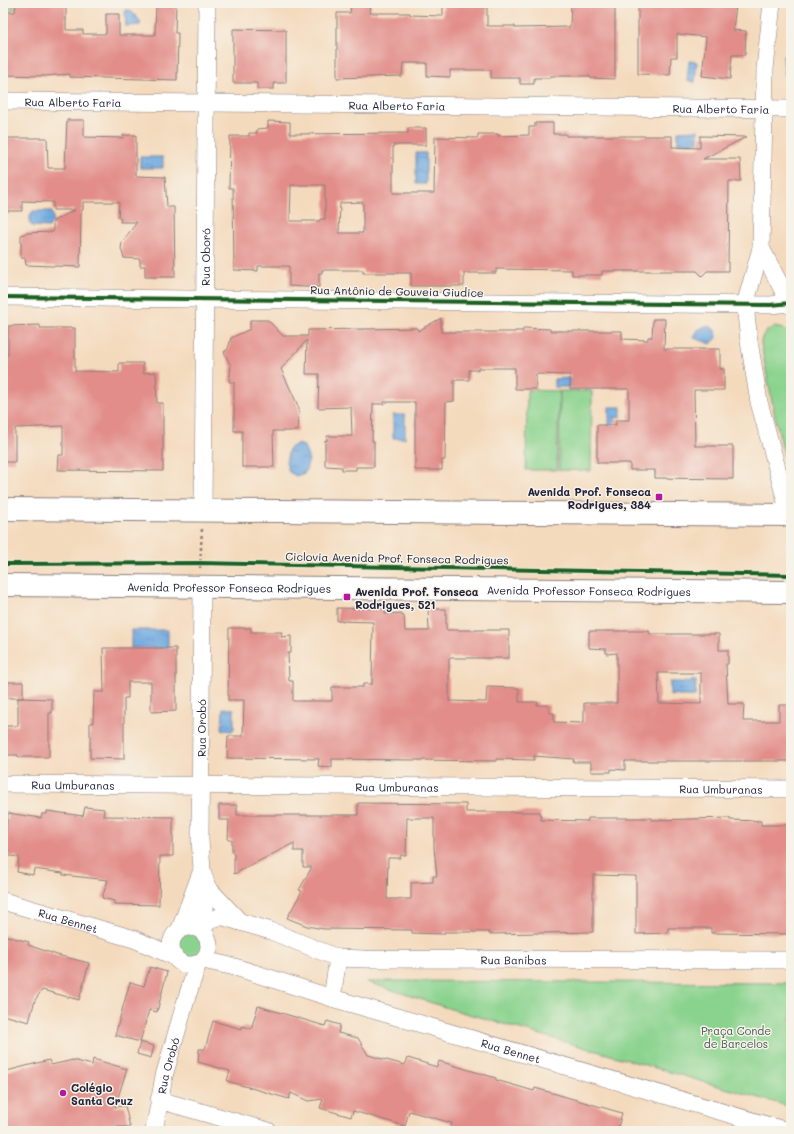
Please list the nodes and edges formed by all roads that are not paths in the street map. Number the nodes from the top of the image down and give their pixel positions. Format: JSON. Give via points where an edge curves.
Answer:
{"nodes":[{"id":1,"x":207,"y":3,"type":"edge"},
{"id":2,"x":772,"y":3,"type":"edge"},
{"id":3,"x":3,"y":101,"type":"edge"},
{"id":4,"x":207,"y":103,"type":"junction"},
{"id":5,"x":791,"y":109,"type":"edge"},
{"id":6,"x":764,"y":110,"type":"junction"},
{"id":7,"x":761,"y":248,"type":"junction"},
{"id":8,"x":3,"y":297,"type":"edge"},
{"id":9,"x":204,"y":298,"type":"junction"},
{"id":10,"x":791,"y":304,"type":"edge"},
{"id":11,"x":745,"y":305,"type":"junction"},
{"id":12,"x":3,"y":509,"type":"edge"},
{"id":13,"x":203,"y":510,"type":"junction"},
{"id":14,"x":791,"y":517,"type":"edge"},
{"id":15,"x":3,"y":585,"type":"edge"},
{"id":16,"x":202,"y":587,"type":"junction"},
{"id":17,"x":791,"y":592,"type":"edge"},
{"id":18,"x":3,"y":784,"type":"edge"},
{"id":19,"x":200,"y":787,"type":"junction"},
{"id":20,"x":791,"y":789,"type":"edge"},
{"id":21,"x":202,"y":870,"type":"junction"},
{"id":22,"x":207,"y":887,"type":"junction"},
{"id":23,"x":3,"y":901,"type":"edge"},
{"id":24,"x":241,"y":924,"type":"junction"},
{"id":25,"x":192,"y":934,"type":"junction"},
{"id":26,"x":134,"y":940,"type":"junction"},
{"id":27,"x":338,"y":958,"type":"junction"},
{"id":28,"x":176,"y":959,"type":"junction"},
{"id":29,"x":791,"y":960,"type":"edge"},
{"id":30,"x":200,"y":962,"type":"junction"},
{"id":31,"x":235,"y":967,"type":"junction"},
{"id":32,"x":332,"y":998,"type":"junction"},
{"id":33,"x":186,"y":1000,"type":"junction"},
{"id":34,"x":159,"y":1100,"type":"junction"},
{"id":35,"x":154,"y":1131,"type":"edge"},
{"id":36,"x":268,"y":1131,"type":"edge"},
{"id":37,"x":787,"y":1131,"type":"edge"}],
"edges":[{"from":1,"to":4,"type":"street","name":"Rua Oboró"},
{"from":2,"to":6,"type":"street","via":[[765,69]]},
{"from":3,"to":4,"type":"street","name":"Rua Alberto Faria"},
{"from":4,"to":6,"type":"street","name":"Rua Alberto Faria"},
{"from":4,"to":9,"type":"street","name":"Rua Oboró"},
{"from":5,"to":6,"type":"street","name":"Rua Alberto Faria"},
{"from":6,"to":7,"type":"street"},
{"from":7,"to":10,"type":"street"},
{"from":7,"to":11,"type":"street"},
{"from":8,"to":9,"type":"street","name":"Rua Antônio de Gouveia Giudice"},
{"from":9,"to":11,"type":"street","name":"Rua Antônio de Gouveia Giudice"},
{"from":9,"to":13,"type":"street","name":"Rua Oboró"},
{"from":10,"to":11,"type":"street","name":"Rua Antônio de Gouveia Giudice"},
{"from":11,"to":14,"type":"street","via":[[759,402]]},
{"from":12,"to":13,"type":"highway"},
{"from":13,"to":14,"type":"highway"},
{"from":15,"to":16,"type":"highway","name":"Avenida Professor Fonseca Rodrigues"},
{"from":16,"to":17,"type":"highway","name":"Avenida Professor Fonseca Rodrigues"},
{"from":16,"to":19,"type":"street","name":"Rua Orobó"},
{"from":18,"to":19,"type":"street","name":"Rua Umburanas"},
{"from":19,"to":20,"type":"street","name":"Rua Umburanas"},
{"from":19,"to":21,"type":"street","name":"Rua Orobó"},
{"from":21,"to":22,"type":"street","name":"Rua Orobó"},
{"from":21,"to":25,"type":"street","name":"Rua Orobó"},
{"from":22,"to":24,"type":"street"},
{"from":22,"to":25,"type":"street","name":"Rua Orobó","via":[[204,908]]},
{"from":23,"to":26,"type":"street","name":"Rua Bennet"},
{"from":24,"to":25,"type":"street","name":"Rua Banibas","via":[[221,917],[208,921]]},
{"from":24,"to":27,"type":"street","name":"Rua Banibas","via":[[271,931]]},
{"from":25,"to":26,"type":"street","name":"Rua Bennet"},
{"from":25,"to":28,"type":"street","via":[[171,944]]},
{"from":25,"to":30,"type":"street","name":"Rua Orobó","via":[[207,955]]},
{"from":25,"to":31,"type":"street","name":"Rua Bennet"},
{"from":26,"to":28,"type":"street","name":"Rua Bennet"},
{"from":27,"to":29,"type":"street","name":"Rua Banibas"},
{"from":27,"to":32,"type":"street"},
{"from":28,"to":30,"type":"street","name":"Rua Bennet","via":[[192,965]]},
{"from":28,"to":33,"type":"street","name":"Rua Orobó","via":[[184,971]]},
{"from":30,"to":31,"type":"street","name":"Rua Bennet"},
{"from":30,"to":33,"type":"street","name":"Rua Orobó"},
{"from":31,"to":32,"type":"street","name":"Rua Bennet"},
{"from":32,"to":37,"type":"street","name":"Rua Bennet"},
{"from":33,"to":34,"type":"street","name":"Rua Orobó"},
{"from":34,"to":35,"type":"street","name":"Rua Orobó"},
{"from":34,"to":36,"type":"street"}]}
